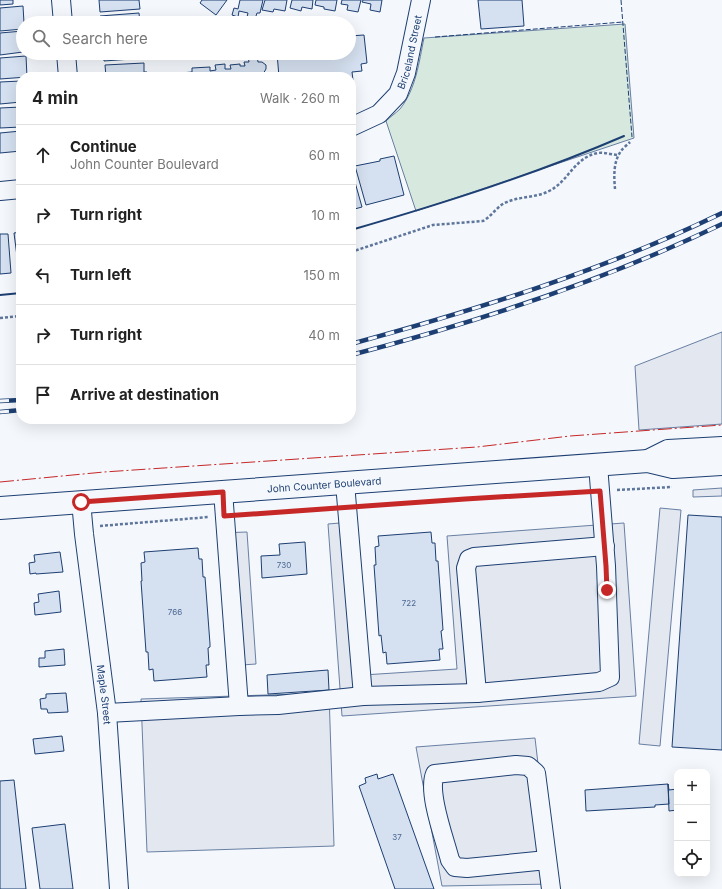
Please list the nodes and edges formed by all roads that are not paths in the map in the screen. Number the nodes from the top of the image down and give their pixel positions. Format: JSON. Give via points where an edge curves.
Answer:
{"nodes":[{"id":1,"x":61,"y":0,"type":"edge"},
{"id":2,"x":421,"y":0,"type":"edge"},
{"id":3,"x":62,"y":16,"type":"edge"},
{"id":4,"x":67,"y":60,"type":"edge"},
{"id":5,"x":68,"y":72,"type":"edge"},
{"id":6,"x":356,"y":125,"type":"edge"},
{"id":7,"x":16,"y":189,"type":"edge"},
{"id":8,"x":0,"y":191,"type":"edge"},
{"id":9,"x":722,"y":448,"type":"edge"},
{"id":10,"x":648,"y":461,"type":"junction"},
{"id":11,"x":722,"y":464,"type":"edge"},
{"id":12,"x":598,"y":465,"type":"junction"},
{"id":13,"x":345,"y":482,"type":"junction"},
{"id":14,"x":223,"y":492,"type":"junction"},
{"id":15,"x":81,"y":502,"type":"junction"},
{"id":16,"x":0,"y":508,"type":"edge"},
{"id":17,"x":605,"y":546,"type":"junction"},
{"id":18,"x":476,"y":693,"type":"junction"},
{"id":19,"x":363,"y":696,"type":"junction"},
{"id":20,"x":239,"y":706,"type":"junction"},
{"id":21,"x":107,"y":713,"type":"junction"},
{"id":22,"x":547,"y":860,"type":"junction"},
{"id":23,"x":119,"y":889,"type":"edge"},
{"id":24,"x":551,"y":889,"type":"edge"}],
"edges":[{"from":1,"to":3,"type":"street"},
{"from":2,"to":6,"type":"street","name":"Briceland Street","via":[[406,73],[398,94],[379,114]]},
{"from":4,"to":5,"type":"street"},
{"from":7,"to":8,"type":"street"},
{"from":9,"to":10,"type":"main road","name":"John Counter Boulevard","via":[[668,451]]},
{"from":10,"to":11,"type":"main road","name":"John Counter Boulevard","via":[[673,467]]},
{"from":10,"to":12,"type":"main road","name":"John Counter Boulevard"},
{"from":12,"to":13,"type":"main road","name":"John Counter Boulevard"},
{"from":12,"to":17,"type":"street"},
{"from":13,"to":14,"type":"main road","name":"John Counter Boulevard"},
{"from":13,"to":19,"type":"street"},
{"from":14,"to":15,"type":"main road","name":"John Counter Boulevard"},
{"from":14,"to":20,"type":"street"},
{"from":15,"to":16,"type":"main road","name":"John Counter Boulevard"},
{"from":15,"to":21,"type":"street","name":"Maple Street"},
{"from":17,"to":18,"type":"street","via":[[610,677],[599,682]]},
{"from":17,"to":18,"type":"street","via":[[474,556],[469,559],[466,568]]},
{"from":18,"to":19,"type":"street"},
{"from":19,"to":20,"type":"street"},
{"from":20,"to":21,"type":"street"},
{"from":21,"to":23,"type":"street","name":"Maple Street"},
{"from":22,"to":22,"type":"street","via":[[536,773],[528,766],[516,765],[435,774],[432,792],[450,860],[455,867]]},
{"from":22,"to":24,"type":"street"}]}
